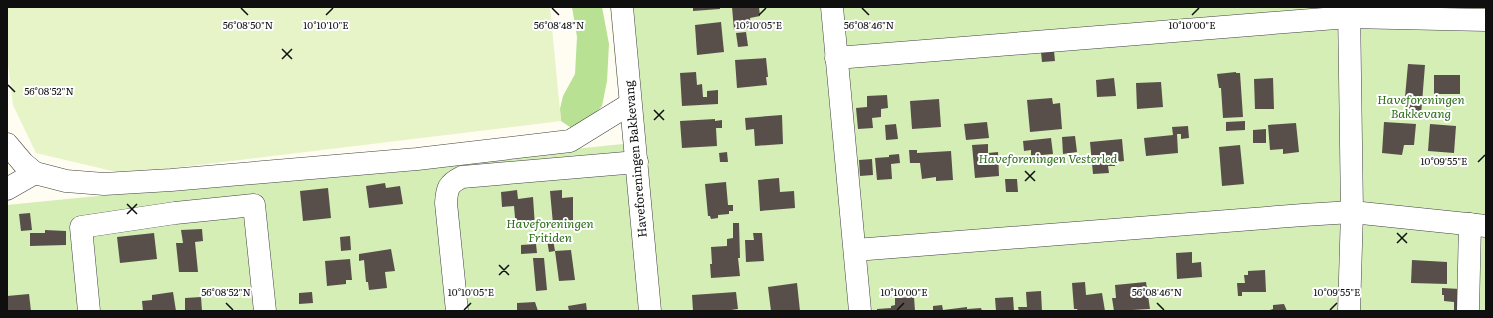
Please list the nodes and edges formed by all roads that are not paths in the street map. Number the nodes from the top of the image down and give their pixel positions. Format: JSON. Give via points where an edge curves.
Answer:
{"nodes":[{"id":1,"x":622,"y":7,"type":"edge"},
{"id":2,"x":832,"y":7,"type":"edge"},
{"id":3,"x":1349,"y":12,"type":"edge"},
{"id":4,"x":1486,"y":20,"type":"edge"},
{"id":5,"x":836,"y":58,"type":"junction"},
{"id":6,"x":630,"y":104,"type":"junction"},
{"id":7,"x":570,"y":141,"type":"junction"},
{"id":8,"x":7,"y":144,"type":"edge"},
{"id":9,"x":636,"y":162,"type":"junction"},
{"id":10,"x":573,"y":167,"type":"junction"},
{"id":11,"x":35,"y":173,"type":"junction"},
{"id":12,"x":7,"y":189,"type":"edge"},
{"id":13,"x":1352,"y":212,"type":"junction"},
{"id":14,"x":1478,"y":225,"type":"edge"},
{"id":15,"x":855,"y":250,"type":"junction"},
{"id":16,"x":89,"y":311,"type":"edge"},
{"id":17,"x":265,"y":311,"type":"edge"},
{"id":18,"x":457,"y":311,"type":"edge"},
{"id":19,"x":650,"y":311,"type":"edge"},
{"id":20,"x":860,"y":311,"type":"edge"},
{"id":21,"x":1349,"y":311,"type":"edge"},
{"id":22,"x":1468,"y":311,"type":"edge"}],
"edges":[{"from":1,"to":6,"type":"lane","name":"Haveforeningen Bakkevang"},
{"from":2,"to":5,"type":"lane"},
{"from":3,"to":4,"type":"lane"},
{"from":3,"to":5,"type":"lane"},
{"from":3,"to":13,"type":"lane"},
{"from":5,"to":15,"type":"lane"},
{"from":6,"to":7,"type":"lane"},
{"from":6,"to":9,"type":"lane","name":"Haveforeningen Bakkevang"},
{"from":7,"to":10,"type":"lane"},
{"from":7,"to":11,"type":"lane","via":[[417,159],[111,184],[66,180]]},
{"from":8,"to":11,"type":"lane"},
{"from":9,"to":10,"type":"lane"},
{"from":9,"to":19,"type":"lane","name":"Haveforeningen Bakkevang"},
{"from":10,"to":18,"type":"lane","via":[[462,177],[447,189],[446,203]]},
{"from":11,"to":12,"type":"lane"},
{"from":13,"to":14,"type":"lane"},
{"from":13,"to":15,"type":"lane"},
{"from":13,"to":21,"type":"lane"},
{"from":14,"to":22,"type":"lane"},
{"from":15,"to":20,"type":"lane"},
{"from":16,"to":17,"type":"lane","via":[[81,227],[175,213],[254,205]]}]}
